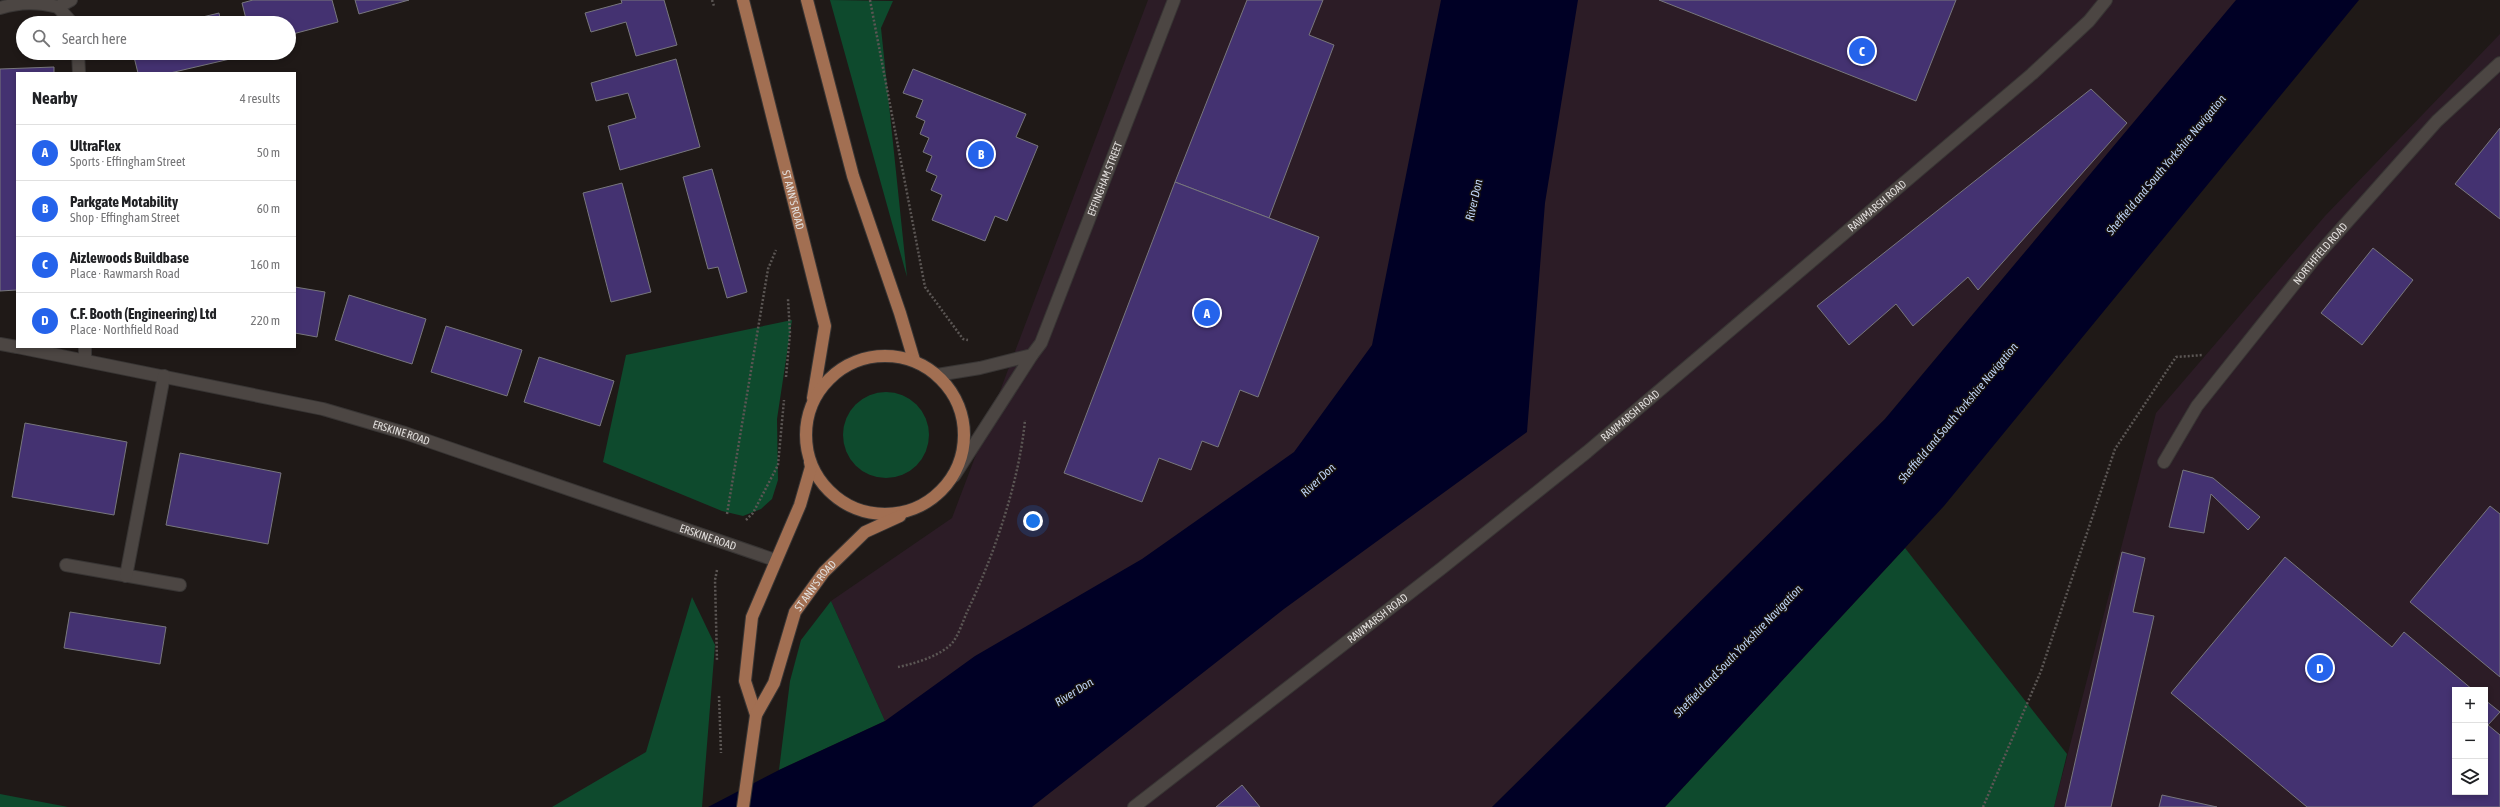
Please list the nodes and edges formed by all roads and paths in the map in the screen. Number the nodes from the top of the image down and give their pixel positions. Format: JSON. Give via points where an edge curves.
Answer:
{"nodes":[{"id":1,"x":71,"y":0,"type":"edge"},
{"id":2,"x":712,"y":0,"type":"edge"},
{"id":3,"x":743,"y":0,"type":"edge"},
{"id":4,"x":807,"y":0,"type":"edge"},
{"id":5,"x":1174,"y":0,"type":"edge"},
{"id":6,"x":2106,"y":0,"type":"edge"},
{"id":7,"x":13,"y":2,"type":"edge"},
{"id":8,"x":58,"y":7,"type":"junction"},
{"id":9,"x":0,"y":8,"type":"edge"},
{"id":10,"x":715,"y":8,"type":"dead end"},
{"id":11,"x":66,"y":16,"type":"edge"},
{"id":12,"x":78,"y":60,"type":"edge"},
{"id":13,"x":2500,"y":64,"type":"edge"},
{"id":14,"x":79,"y":72,"type":"edge"},
{"id":15,"x":777,"y":248,"type":"dead end"},
{"id":16,"x":787,"y":295,"type":"dead end"},
{"id":17,"x":0,"y":344,"type":"edge"},
{"id":18,"x":16,"y":347,"type":"edge"},
{"id":19,"x":22,"y":348,"type":"edge"},
{"id":20,"x":85,"y":348,"type":"edge"},
{"id":21,"x":2239,"y":351,"type":"junction"},
{"id":22,"x":1032,"y":355,"type":"junction"},
{"id":23,"x":85,"y":360,"type":"junction"},
{"id":24,"x":914,"y":360,"type":"junction"},
{"id":25,"x":937,"y":375,"type":"junction"},
{"id":26,"x":164,"y":376,"type":"junction"},
{"id":27,"x":786,"y":380,"type":"dead end"},
{"id":28,"x":784,"y":395,"type":"dead end"},
{"id":29,"x":813,"y":401,"type":"junction"},
{"id":30,"x":809,"y":459,"type":"junction"},
{"id":31,"x":2164,"y":462,"type":"dead end"},
{"id":32,"x":954,"y":476,"type":"junction"},
{"id":33,"x":930,"y":502,"type":"junction"},
{"id":34,"x":722,"y":542,"type":"junction"},
{"id":35,"x":775,"y":560,"type":"junction"},
{"id":36,"x":66,"y":566,"type":"dead end"},
{"id":37,"x":126,"y":576,"type":"junction"},
{"id":38,"x":180,"y":585,"type":"dead end"},
{"id":39,"x":756,"y":715,"type":"junction"},
{"id":40,"x":743,"y":807,"type":"edge"},
{"id":41,"x":1134,"y":807,"type":"edge"},
{"id":42,"x":1983,"y":807,"type":"edge"}],
"edges":[{"from":1,"to":8,"type":"street"},
{"from":2,"to":10,"type":"path"},
{"from":3,"to":29,"type":"main road","name":"ST ANN'S ROAD","via":[[825,326]]},
{"from":4,"to":24,"type":"main road","via":[[853,176]]},
{"from":5,"to":22,"type":"street","name":"EFFINGHAM STREET","via":[[1041,343]]},
{"from":6,"to":41,"type":"street","name":"RAWMARSH ROAD","via":[[2089,21],[2032,74],[1587,452]]},
{"from":7,"to":8,"type":"street","via":[[38,2]]},
{"from":7,"to":9,"type":"street"},
{"from":8,"to":11,"type":"street"},
{"from":12,"to":14,"type":"street"},
{"from":13,"to":21,"type":"street","name":"NORTHFIELD ROAD","via":[[2437,121],[2316,257]]},
{"from":15,"to":34,"type":"path","via":[[768,269]]},
{"from":16,"to":27,"type":"path","via":[[790,333]]},
{"from":17,"to":18,"type":"street","name":"ERSKINE ROAD"},
{"from":19,"to":23,"type":"street","name":"ERSKINE ROAD"},
{"from":20,"to":23,"type":"street"},
{"from":21,"to":31,"type":"street","name":"NORTHFIELD ROAD","via":[[2197,406]]},
{"from":21,"to":42,"type":"path","via":[[2176,357],[2115,449],[2041,671]]},
{"from":22,"to":25,"type":"street","via":[[980,368]]},
{"from":22,"to":32,"type":"street","name":"EFFINGHAM STREET"},
{"from":23,"to":26,"type":"street","name":"ERSKINE ROAD"},
{"from":24,"to":25,"type":"main road","name":"ST ANN'S ROAD"},
{"from":24,"to":29,"type":"main road","name":"ST ANN'S ROAD","via":[[874,356],[857,360],[833,374]]},
{"from":25,"to":32,"type":"main road","name":"ST ANN'S ROAD","via":[[949,386],[962,411],[965,446]]},
{"from":26,"to":34,"type":"street","name":"ERSKINE ROAD","via":[[323,409],[405,433]]},
{"from":26,"to":37,"type":"street"},
{"from":28,"to":34,"type":"path","via":[[778,465],[754,513]]},
{"from":29,"to":30,"type":"main road","name":"ST ANN'S ROAD","via":[[805,436]]},
{"from":30,"to":33,"type":"main road","name":"ST ANN'S ROAD","via":[[818,479],[843,504],[867,513],[895,515]]},
{"from":30,"to":35,"type":"main road","name":"ST ANN'S ROAD","via":[[811,467],[800,505]]},
{"from":32,"to":33,"type":"main road","name":"ST ANN'S ROAD"},
{"from":33,"to":39,"type":"main road","name":"ST ANN'S ROAD","via":[[865,532],[824,572],[795,612],[774,683]]},
{"from":34,"to":35,"type":"street","name":"ERSKINE ROAD"},
{"from":35,"to":39,"type":"main road","name":"ST ANN'S ROAD","via":[[752,617],[745,681]]},
{"from":36,"to":37,"type":"street"},
{"from":37,"to":38,"type":"street"},
{"from":39,"to":40,"type":"main road","name":"ST ANN'S ROAD"}]}
